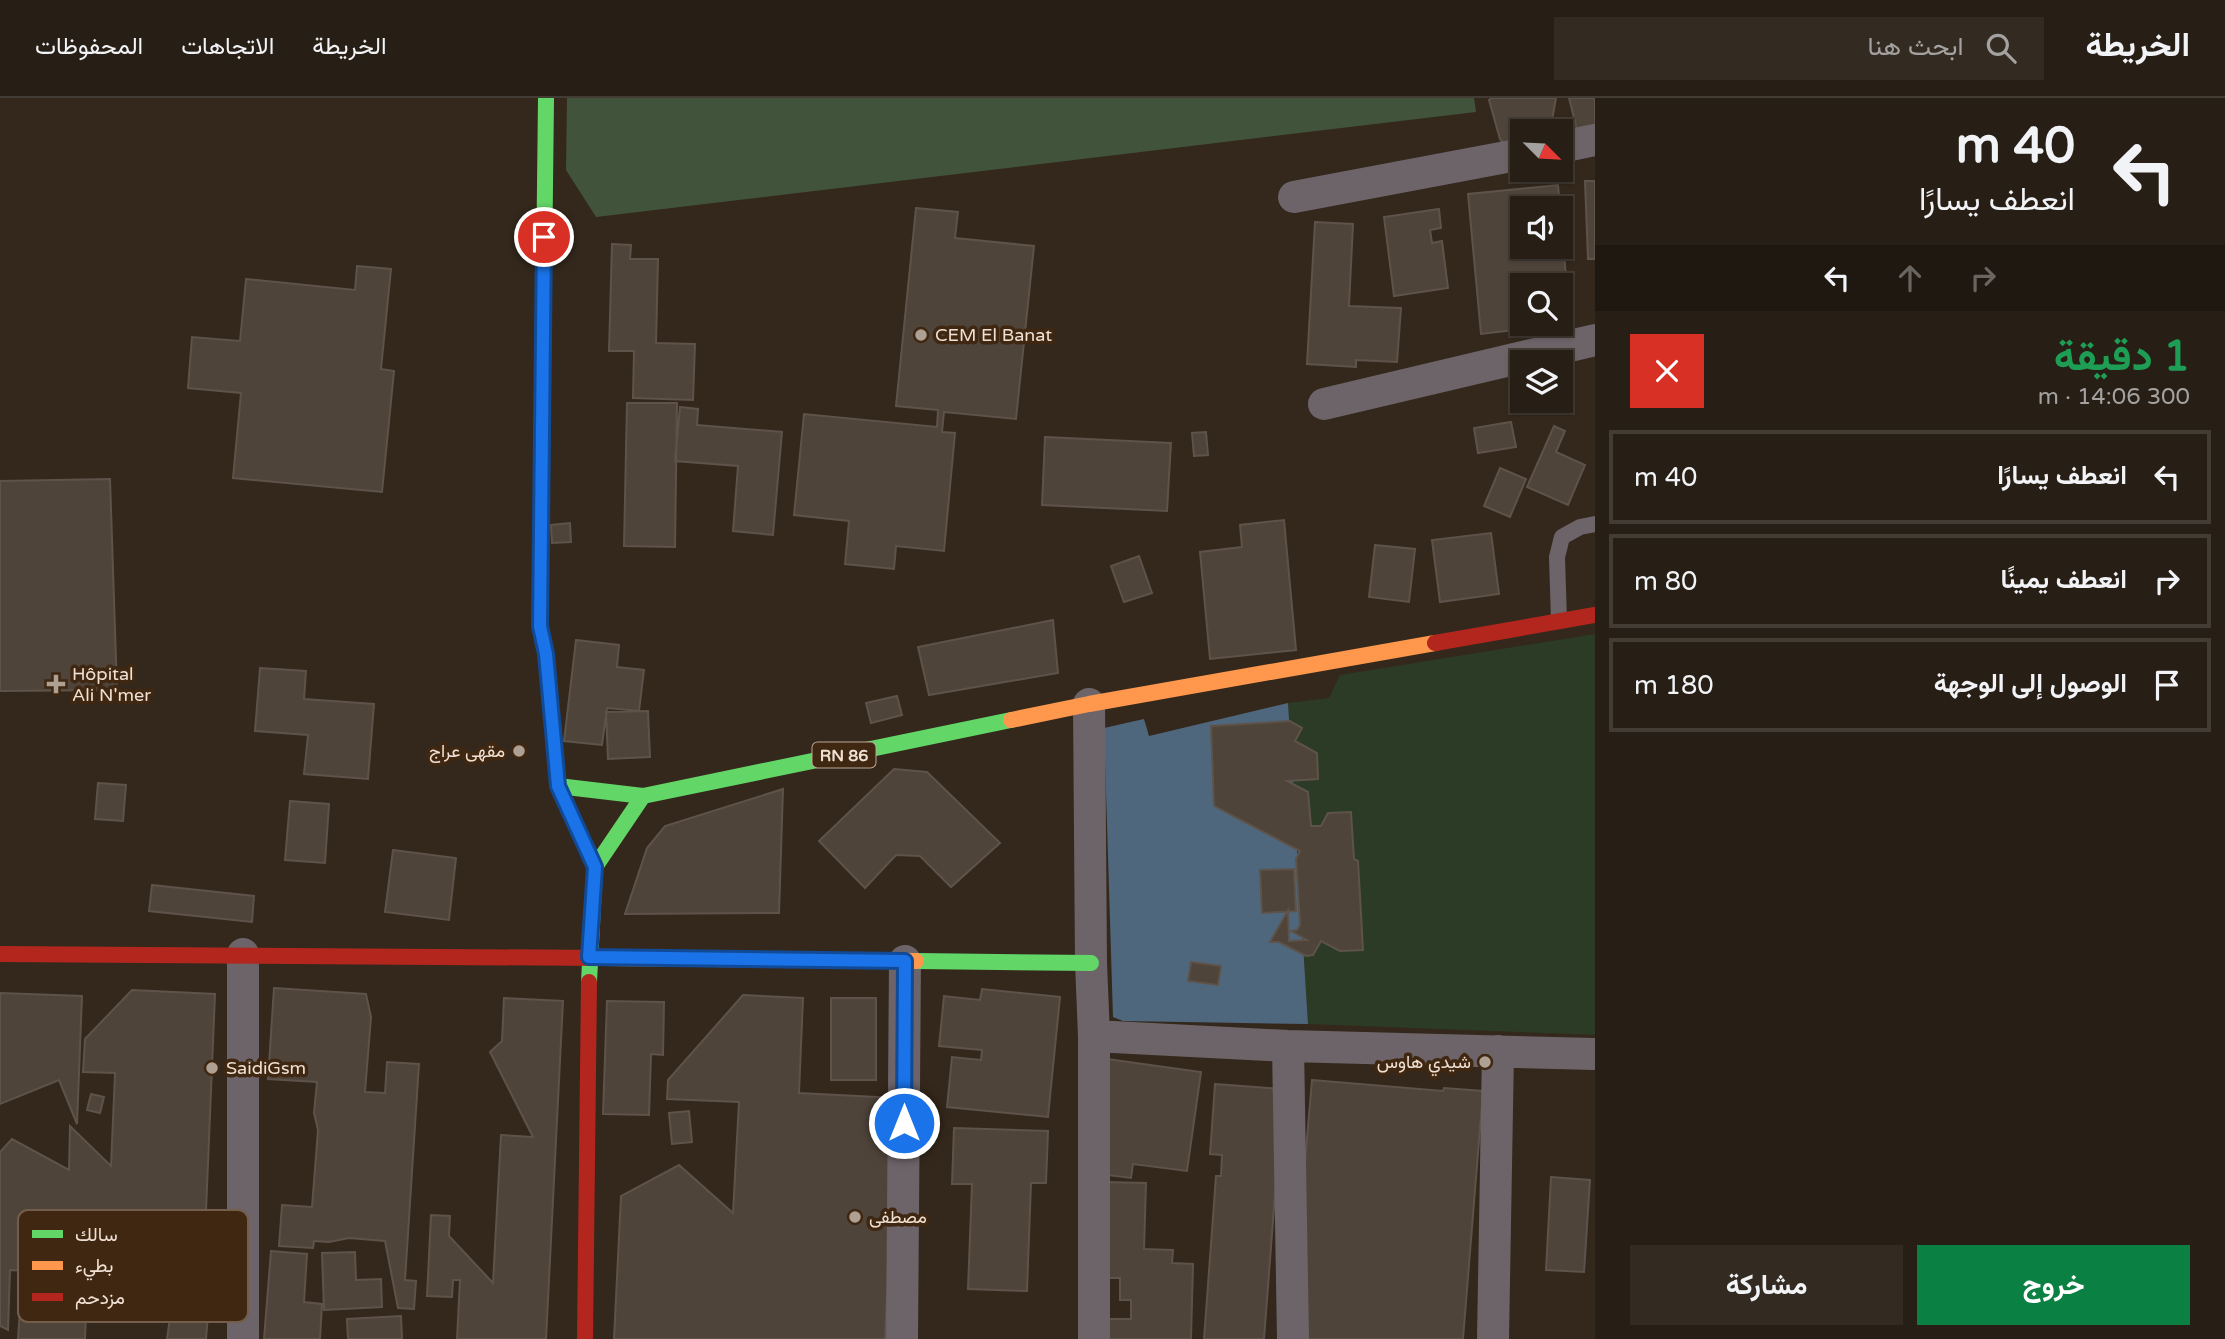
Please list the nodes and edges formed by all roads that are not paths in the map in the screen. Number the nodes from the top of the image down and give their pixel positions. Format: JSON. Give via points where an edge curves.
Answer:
{"nodes":[{"id":1,"x":546,"y":98,"type":"edge"},
{"id":2,"x":1595,"y":140,"type":"edge"},
{"id":3,"x":1573,"y":145,"type":"edge"},
{"id":4,"x":1510,"y":156,"type":"edge"},
{"id":5,"x":1294,"y":197,"type":"dead end"},
{"id":6,"x":1595,"y":340,"type":"edge"},
{"id":7,"x":1324,"y":404,"type":"dead end"},
{"id":8,"x":1595,"y":524,"type":"edge"},
{"id":9,"x":1595,"y":615,"type":"edge"},
{"id":10,"x":1559,"y":621,"type":"junction"},
{"id":11,"x":1089,"y":704,"type":"junction"},
{"id":12,"x":558,"y":786,"type":"junction"},
{"id":13,"x":643,"y":796,"type":"junction"},
{"id":14,"x":595,"y":867,"type":"junction"},
{"id":15,"x":0,"y":954,"type":"edge"},
{"id":16,"x":243,"y":954,"type":"junction"},
{"id":17,"x":589,"y":957,"type":"junction"},
{"id":18,"x":905,"y":961,"type":"junction"},
{"id":19,"x":1091,"y":963,"type":"junction"},
{"id":20,"x":1094,"y":1036,"type":"junction"},
{"id":21,"x":1288,"y":1046,"type":"junction"},
{"id":22,"x":1498,"y":1051,"type":"junction"},
{"id":23,"x":1595,"y":1054,"type":"edge"},
{"id":24,"x":243,"y":1210,"type":"edge"},
{"id":25,"x":585,"y":1339,"type":"edge"},
{"id":26,"x":902,"y":1339,"type":"edge"},
{"id":27,"x":1094,"y":1339,"type":"edge"},
{"id":28,"x":1293,"y":1339,"type":"edge"},
{"id":29,"x":1493,"y":1339,"type":"edge"}],
"edges":[{"from":1,"to":12,"type":"street","via":[[540,626]]},
{"from":2,"to":3,"type":"street"},
{"from":4,"to":5,"type":"street"},
{"from":6,"to":7,"type":"street"},
{"from":8,"to":10,"type":"lane","via":[[1562,537],[1557,557]]},
{"from":9,"to":10,"type":"street","number":"RN 86"},
{"from":10,"to":11,"type":"street","number":"RN 86"},
{"from":11,"to":13,"type":"street","number":"RN 86"},
{"from":11,"to":19,"type":"street"},
{"from":12,"to":13,"type":"street"},
{"from":12,"to":14,"type":"street"},
{"from":13,"to":14,"type":"street"},
{"from":14,"to":17,"type":"street"},
{"from":15,"to":16,"type":"street"},
{"from":16,"to":17,"type":"street"},
{"from":16,"to":24,"type":"street"},
{"from":17,"to":18,"type":"street"},
{"from":17,"to":25,"type":"street"},
{"from":18,"to":19,"type":"street"},
{"from":18,"to":26,"type":"street"},
{"from":19,"to":20,"type":"street"},
{"from":20,"to":21,"type":"street"},
{"from":20,"to":27,"type":"street"},
{"from":21,"to":22,"type":"street"},
{"from":21,"to":28,"type":"street"},
{"from":22,"to":23,"type":"street"},
{"from":22,"to":29,"type":"street"}]}
